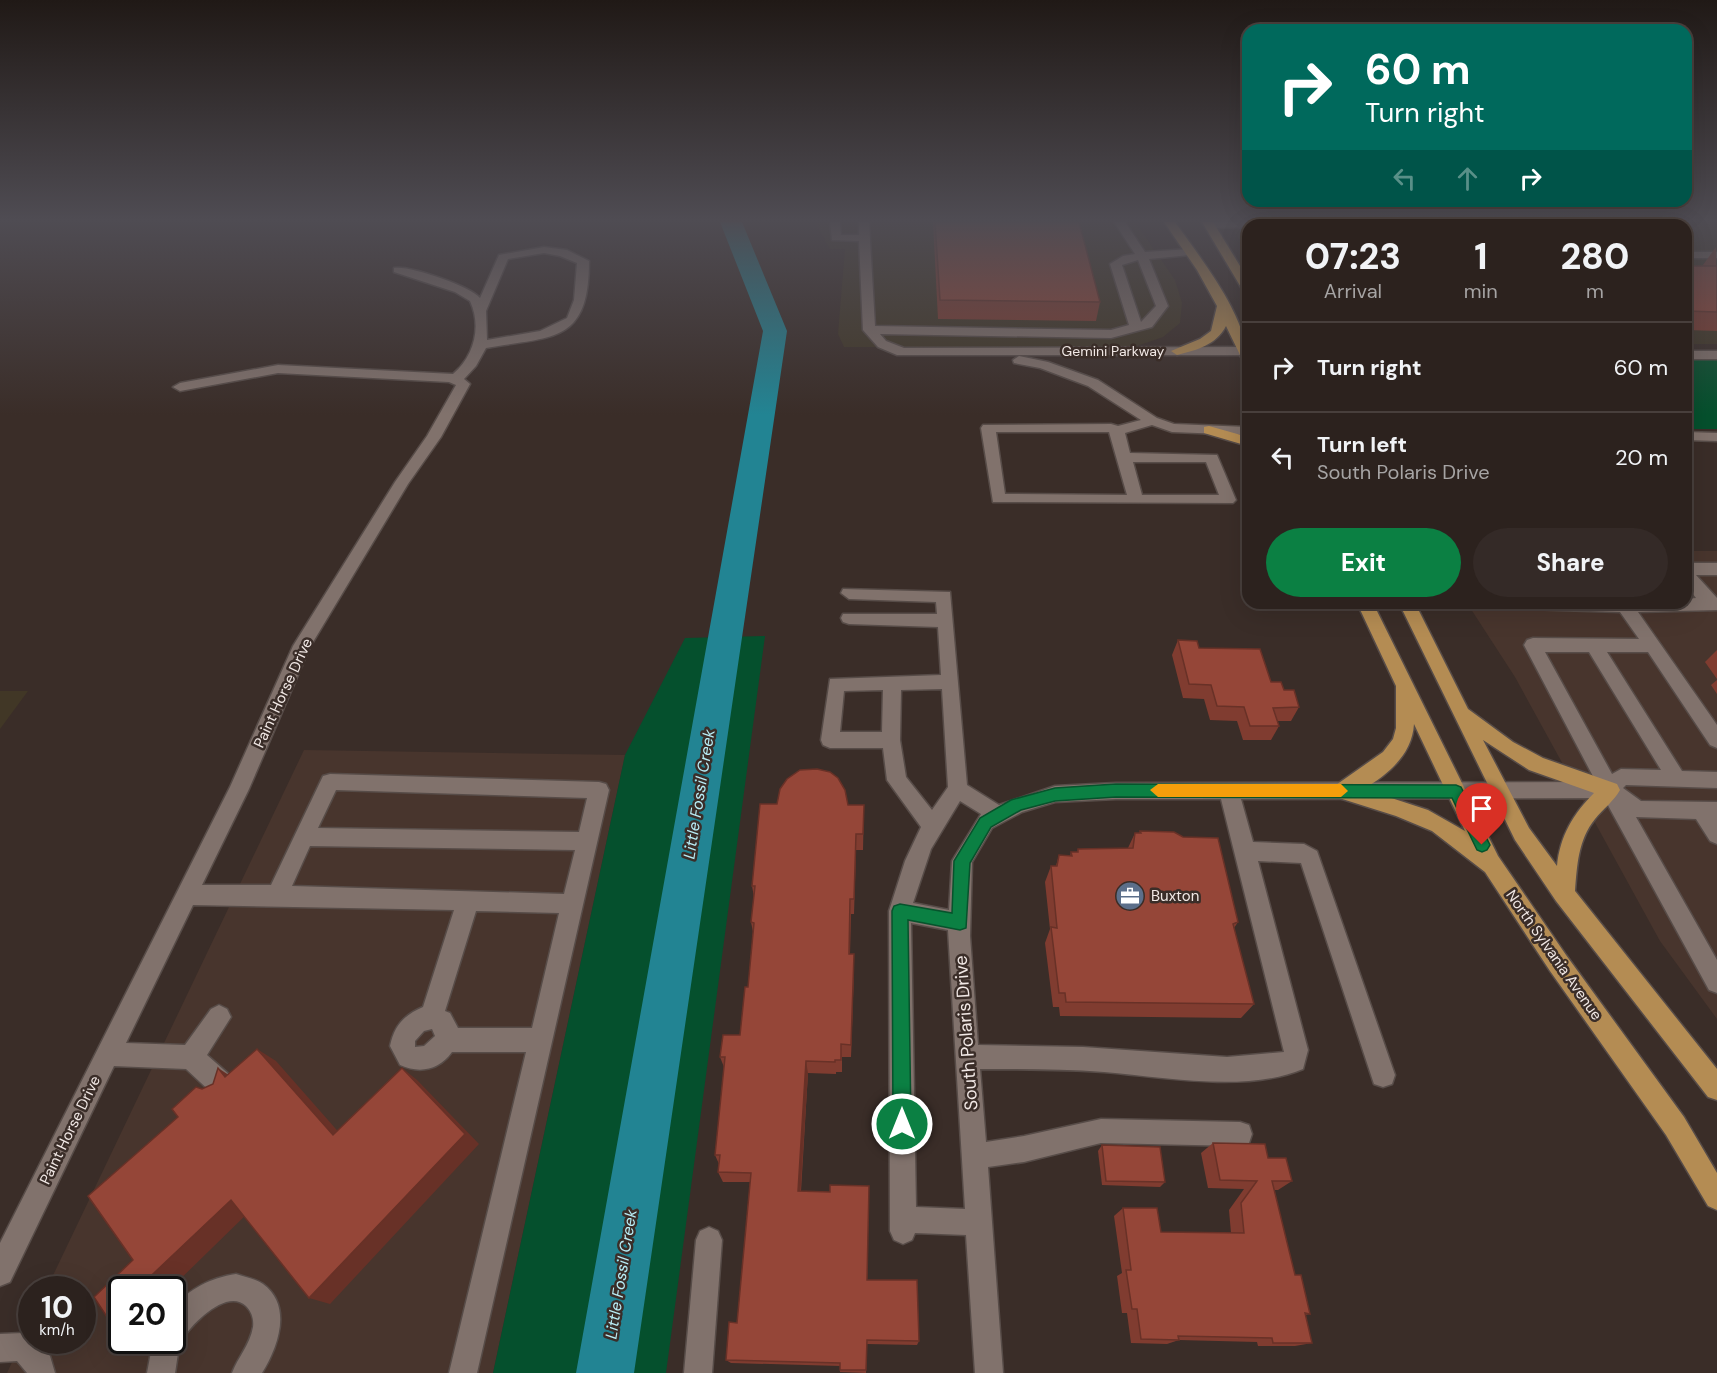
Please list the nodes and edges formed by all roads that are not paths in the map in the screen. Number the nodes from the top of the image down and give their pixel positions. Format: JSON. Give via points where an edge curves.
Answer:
{"nodes":[{"id":1,"x":452,"y":286,"type":"edge"},
{"id":2,"x":491,"y":286,"type":"edge"},
{"id":3,"x":582,"y":286,"type":"edge"},
{"id":4,"x":867,"y":286,"type":"edge"},
{"id":5,"x":1123,"y":286,"type":"edge"},
{"id":6,"x":1154,"y":286,"type":"edge"},
{"id":7,"x":1211,"y":286,"type":"edge"},
{"id":8,"x":1224,"y":306,"type":"junction"},
{"id":9,"x":480,"y":311,"type":"junction"},
{"id":10,"x":1136,"y":327,"type":"junction"},
{"id":11,"x":869,"y":330,"type":"junction"},
{"id":12,"x":1242,"y":344,"type":"edge"},
{"id":13,"x":483,"y":345,"type":"junction"},
{"id":14,"x":1177,"y":351,"type":"junction"},
{"id":15,"x":979,"y":352,"type":"junction"},
{"id":16,"x":1242,"y":354,"type":"edge"},
{"id":17,"x":1692,"y":355,"type":"edge"},
{"id":18,"x":1717,"y":355,"type":"edge"},
{"id":19,"x":455,"y":380,"type":"junction"},
{"id":20,"x":180,"y":387,"type":"dead end"},
{"id":21,"x":1152,"y":421,"type":"junction"},
{"id":22,"x":1209,"y":430,"type":"junction"},
{"id":23,"x":1117,"y":431,"type":"junction"},
{"id":24,"x":1242,"y":431,"type":"edge"},
{"id":25,"x":1692,"y":436,"type":"edge"},
{"id":26,"x":1717,"y":436,"type":"edge"},
{"id":27,"x":1242,"y":440,"type":"edge"},
{"id":28,"x":1124,"y":457,"type":"junction"},
{"id":29,"x":1136,"y":499,"type":"junction"},
{"id":30,"x":1692,"y":569,"type":"edge"},
{"id":31,"x":1717,"y":570,"type":"edge"},
{"id":32,"x":1692,"y":581,"type":"edge"},
{"id":33,"x":849,"y":593,"type":"dead end"},
{"id":34,"x":1692,"y":604,"type":"edge"},
{"id":35,"x":1713,"y":604,"type":"edge"},
{"id":36,"x":1368,"y":609,"type":"edge"},
{"id":37,"x":1410,"y":609,"type":"edge"},
{"id":38,"x":1627,"y":609,"type":"edge"},
{"id":39,"x":849,"y":618,"type":"dead end"},
{"id":40,"x":946,"y":621,"type":"junction"},
{"id":41,"x":1594,"y":645,"type":"junction"},
{"id":42,"x":1653,"y":646,"type":"junction"},
{"id":43,"x":950,"y":682,"type":"junction"},
{"id":44,"x":892,"y":683,"type":"junction"},
{"id":45,"x":1403,"y":683,"type":"junction"},
{"id":46,"x":1460,"y":712,"type":"junction"},
{"id":47,"x":891,"y":740,"type":"junction"},
{"id":48,"x":1717,"y":740,"type":"edge"},
{"id":49,"x":1676,"y":778,"type":"junction"},
{"id":50,"x":1717,"y":780,"type":"edge"},
{"id":51,"x":958,"y":789,"type":"junction"},
{"id":52,"x":1229,"y":790,"type":"junction"},
{"id":53,"x":1610,"y":790,"type":"junction"},
{"id":54,"x":1343,"y":791,"type":"junction"},
{"id":55,"x":1456,"y":792,"type":"junction"},
{"id":56,"x":1499,"y":792,"type":"junction"},
{"id":57,"x":1710,"y":811,"type":"edge"},
{"id":58,"x":998,"y":815,"type":"junction"},
{"id":59,"x":931,"y":824,"type":"junction"},
{"id":60,"x":1717,"y":835,"type":"edge"},
{"id":61,"x":304,"y":837,"type":"junction"},
{"id":62,"x":587,"y":841,"type":"junction"},
{"id":63,"x":1245,"y":851,"type":"junction"},
{"id":64,"x":1510,"y":891,"type":"junction"},
{"id":65,"x":1564,"y":894,"type":"junction"},
{"id":66,"x":187,"y":895,"type":"junction"},
{"id":67,"x":277,"y":895,"type":"junction"},
{"id":68,"x":468,"y":901,"type":"junction"},
{"id":69,"x":573,"y":904,"type":"junction"},
{"id":70,"x":900,"y":911,"type":"junction"},
{"id":71,"x":960,"y":922,"type":"junction"},
{"id":72,"x":1717,"y":982,"type":"edge"},
{"id":73,"x":219,"y":1017,"type":"dead end"},
{"id":74,"x":432,"y":1017,"type":"junction"},
{"id":75,"x":445,"y":1040,"type":"junction"},
{"id":76,"x":541,"y":1040,"type":"junction"},
{"id":77,"x":108,"y":1054,"type":"junction"},
{"id":78,"x":191,"y":1057,"type":"junction"},
{"id":79,"x":967,"y":1057,"type":"junction"},
{"id":80,"x":1383,"y":1075,"type":"dead end"},
{"id":81,"x":223,"y":1086,"type":"edge"},
{"id":82,"x":1717,"y":1088,"type":"edge"},
{"id":83,"x":1239,"y":1134,"type":"dead end"},
{"id":84,"x":974,"y":1156,"type":"junction"},
{"id":85,"x":1717,"y":1197,"type":"edge"},
{"id":86,"x":980,"y":1223,"type":"junction"},
{"id":87,"x":709,"y":1240,"type":"dead end"},
{"id":88,"x":0,"y":1272,"type":"edge"},
{"id":89,"x":186,"y":1311,"type":"edge"},
{"id":90,"x":0,"y":1348,"type":"edge"},
{"id":91,"x":165,"y":1354,"type":"edge"},
{"id":92,"x":41,"y":1373,"type":"edge"},
{"id":93,"x":161,"y":1373,"type":"edge"},
{"id":94,"x":246,"y":1373,"type":"edge"},
{"id":95,"x":463,"y":1373,"type":"edge"},
{"id":96,"x":698,"y":1373,"type":"edge"},
{"id":97,"x":989,"y":1373,"type":"edge"}],
"edges":[{"from":1,"to":9,"type":"street","via":[[473,297]]},
{"from":2,"to":9,"type":"street"},
{"from":3,"to":13,"type":"street","via":[[573,319],[554,331]]},
{"from":4,"to":11,"type":"street"},
{"from":5,"to":10,"type":"street"},
{"from":6,"to":10,"type":"street","via":[[1162,306],[1148,324]]},
{"from":7,"to":8,"type":"main road"},
{"from":8,"to":12,"type":"main road"},
{"from":8,"to":14,"type":"main road","via":[[1220,331],[1212,339]]},
{"from":9,"to":13,"type":"street"},
{"from":10,"to":11,"type":"street","via":[[1111,334]]},
{"from":11,"to":15,"type":"street","name":"Gemini Parkway","via":[[882,344],[902,352]]},
{"from":13,"to":19,"type":"street","via":[[472,364]]},
{"from":14,"to":15,"type":"street","name":"Gemini Parkway"},
{"from":14,"to":16,"type":"street","name":"Gemini Parkway"},
{"from":15,"to":21,"type":"street","name":"Gemini Parkway","via":[[1070,373]]},
{"from":17,"to":18,"type":"street"},
{"from":19,"to":20,"type":"street","via":[[278,369]]},
{"from":19,"to":66,"type":"street","name":"Paint Horse Drive","via":[[463,384],[434,437],[402,482],[302,646]]},
{"from":21,"to":22,"type":"street","name":"Gemini Parkway","via":[[1172,428]]},
{"from":21,"to":23,"type":"street"},
{"from":22,"to":24,"type":"street","name":"Gemini Parkway"},
{"from":22,"to":27,"type":"main road"},
{"from":23,"to":28,"type":"street"},
{"from":23,"to":29,"type":"street","via":[[988,428],[998,499]]},
{"from":25,"to":26,"type":"street"},
{"from":28,"to":29,"type":"street"},
{"from":28,"to":29,"type":"street","via":[[1212,458],[1228,500]]},
{"from":30,"to":31,"type":"street"},
{"from":32,"to":35,"type":"street"},
{"from":33,"to":40,"type":"street","via":[[944,596]]},
{"from":34,"to":35,"type":"street"},
{"from":36,"to":45,"type":"main road","name":"North Sylvania Avenue"},
{"from":37,"to":46,"type":"main road"},
{"from":38,"to":42,"type":"street"},
{"from":39,"to":40,"type":"street"},
{"from":40,"to":43,"type":"street"},
{"from":41,"to":42,"type":"street"},
{"from":41,"to":49,"type":"street"},
{"from":41,"to":53,"type":"street","via":[[1533,645]]},
{"from":42,"to":48,"type":"street"},
{"from":43,"to":44,"type":"street"},
{"from":43,"to":51,"type":"street"},
{"from":44,"to":47,"type":"street"},
{"from":44,"to":47,"type":"street","via":[[836,684],[830,740]]},
{"from":45,"to":54,"type":"main road","via":[[1405,730],[1393,756],[1376,772]]},
{"from":45,"to":55,"type":"main road","name":"North Sylvania Avenue"},
{"from":46,"to":53,"type":"main road","via":[[1536,764]]},
{"from":46,"to":56,"type":"main road"},
{"from":47,"to":59,"type":"street","via":[[897,780]]},
{"from":49,"to":50,"type":"street"},
{"from":49,"to":53,"type":"street","via":[[1621,777]]},
{"from":51,"to":58,"type":"street"},
{"from":51,"to":59,"type":"street"},
{"from":52,"to":54,"type":"street","name":"South Polaris Drive"},
{"from":52,"to":58,"type":"street","name":"South Polaris Drive","via":[[1055,794]]},
{"from":52,"to":63,"type":"street"},
{"from":53,"to":56,"type":"street","name":"South Polaris Drive"},
{"from":53,"to":57,"type":"street","via":[[1636,809]]},
{"from":53,"to":65,"type":"main road","via":[[1586,812],[1570,838]]},
{"from":53,"to":72,"type":"street"},
{"from":54,"to":55,"type":"street","name":"South Polaris Drive"},
{"from":54,"to":64,"type":"main road","via":[[1409,811],[1451,832],[1479,855]]},
{"from":55,"to":56,"type":"street","name":"South Polaris Drive"},
{"from":55,"to":64,"type":"main road","name":"North Sylvania Avenue"},
{"from":56,"to":65,"type":"main road","via":[[1522,834]]},
{"from":57,"to":60,"type":"street"},
{"from":58,"to":71,"type":"street","name":"South Polaris Drive","via":[[985,822],[962,861]]},
{"from":59,"to":70,"type":"street","via":[[909,875]]},
{"from":61,"to":62,"type":"street"},
{"from":61,"to":62,"type":"street","via":[[330,782],[599,790]]},
{"from":61,"to":67,"type":"street"},
{"from":62,"to":69,"type":"street"},
{"from":63,"to":79,"type":"street","via":[[1296,1050],[1295,1061],[1279,1067],[1230,1068],[1054,1057]]},
{"from":63,"to":80,"type":"street","via":[[1304,853],[1310,858]]},
{"from":64,"to":85,"type":"main road","name":"North Sylvania Avenue","via":[[1675,1126]]},
{"from":65,"to":82,"type":"main road"},
{"from":66,"to":67,"type":"street"},
{"from":66,"to":77,"type":"street","name":"Paint Horse Drive"},
{"from":67,"to":68,"type":"street"},
{"from":68,"to":69,"type":"street"},
{"from":68,"to":74,"type":"street"},
{"from":69,"to":76,"type":"street"},
{"from":70,"to":71,"type":"street"},
{"from":70,"to":86,"type":"street","via":[[903,1225]]},
{"from":71,"to":79,"type":"street","name":"South Polaris Drive"},
{"from":73,"to":78,"type":"street"},
{"from":74,"to":75,"type":"street","via":[[446,1027]]},
{"from":74,"to":75,"type":"street","via":[[411,1025],[403,1039],[404,1052],[414,1059],[428,1058]]},
{"from":75,"to":76,"type":"street"},
{"from":76,"to":95,"type":"street"},
{"from":77,"to":78,"type":"street"},
{"from":77,"to":88,"type":"street","name":"Paint Horse Drive"},
{"from":78,"to":81,"type":"street"},
{"from":79,"to":84,"type":"street","name":"South Polaris Drive"},
{"from":83,"to":84,"type":"street","via":[[1101,1131]]},
{"from":84,"to":86,"type":"street","name":"South Polaris Drive"},
{"from":86,"to":97,"type":"street","name":"South Polaris Drive"},
{"from":87,"to":96,"type":"street"},
{"from":89,"to":94,"type":"street","via":[[216,1290],[232,1286],[247,1288],[259,1296],[267,1326],[263,1345]]},
{"from":90,"to":92,"type":"street","via":[[23,1347]]},
{"from":91,"to":93,"type":"street"}]}
